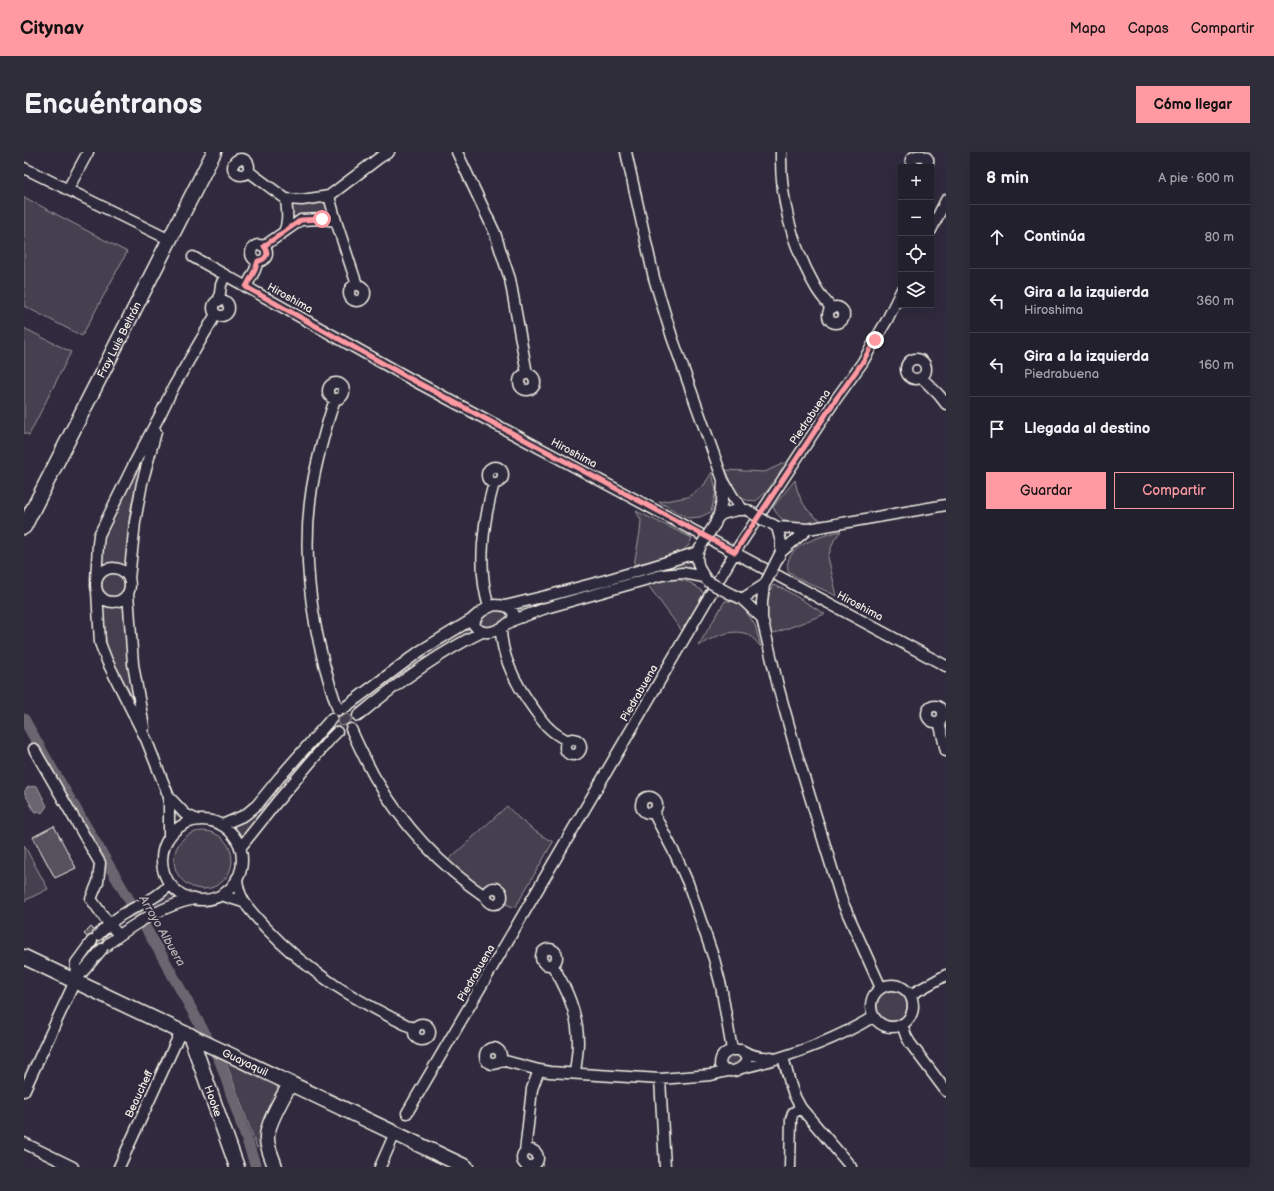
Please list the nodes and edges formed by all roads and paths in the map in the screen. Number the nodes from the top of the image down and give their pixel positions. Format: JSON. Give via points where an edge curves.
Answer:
{"nodes":[{"id":1,"x":88,"y":152,"type":"edge"},
{"id":2,"x":214,"y":152,"type":"edge"},
{"id":3,"x":389,"y":152,"type":"edge"},
{"id":4,"x":457,"y":152,"type":"edge"},
{"id":5,"x":626,"y":152,"type":"edge"},
{"id":6,"x":781,"y":152,"type":"edge"},
{"id":7,"x":913,"y":153,"type":"edge"},
{"id":8,"x":378,"y":155,"type":"edge"},
{"id":9,"x":914,"y":164,"type":"edge"},
{"id":10,"x":926,"y":164,"type":"edge"},
{"id":11,"x":24,"y":168,"type":"edge"},
{"id":12,"x":248,"y":171,"type":"dead end"},
{"id":13,"x":68,"y":189,"type":"junction"},
{"id":14,"x":329,"y":196,"type":"junction"},
{"id":15,"x":286,"y":199,"type":"junction"},
{"id":16,"x":946,"y":200,"type":"edge"},
{"id":17,"x":336,"y":221,"type":"junction"},
{"id":18,"x":934,"y":224,"type":"edge"},
{"id":19,"x":284,"y":232,"type":"junction"},
{"id":20,"x":170,"y":240,"type":"junction"},
{"id":21,"x":193,"y":257,"type":"dead end"},
{"id":22,"x":225,"y":276,"type":"junction"},
{"id":23,"x":357,"y":285,"type":"dead end"},
{"id":24,"x":246,"y":287,"type":"junction"},
{"id":25,"x":898,"y":297,"type":"edge"},
{"id":26,"x":831,"y":308,"type":"dead end"},
{"id":27,"x":527,"y":374,"type":"dead end"},
{"id":28,"x":922,"y":378,"type":"dead end"},
{"id":29,"x":335,"y":399,"type":"dead end"},
{"id":30,"x":946,"y":404,"type":"edge"},
{"id":31,"x":160,"y":415,"type":"junction"},
{"id":32,"x":723,"y":480,"type":"junction"},
{"id":33,"x":494,"y":483,"type":"dead end"},
{"id":34,"x":946,"y":505,"type":"edge"},
{"id":35,"x":745,"y":510,"type":"junction"},
{"id":36,"x":716,"y":521,"type":"junction"},
{"id":37,"x":773,"y":525,"type":"junction"},
{"id":38,"x":24,"y":527,"type":"edge"},
{"id":39,"x":808,"y":529,"type":"junction"},
{"id":40,"x":700,"y":548,"type":"junction"},
{"id":41,"x":735,"y":552,"type":"junction"},
{"id":42,"x":779,"y":556,"type":"junction"},
{"id":43,"x":129,"y":579,"type":"junction"},
{"id":44,"x":706,"y":579,"type":"junction"},
{"id":45,"x":96,"y":580,"type":"junction"},
{"id":46,"x":766,"y":583,"type":"junction"},
{"id":47,"x":97,"y":591,"type":"junction"},
{"id":48,"x":128,"y":593,"type":"junction"},
{"id":49,"x":742,"y":599,"type":"junction"},
{"id":50,"x":505,"y":606,"type":"junction"},
{"id":51,"x":489,"y":607,"type":"junction"},
{"id":52,"x":478,"y":614,"type":"junction"},
{"id":53,"x":762,"y":618,"type":"junction"},
{"id":54,"x":511,"y":621,"type":"junction"},
{"id":55,"x":501,"y":628,"type":"junction"},
{"id":56,"x":482,"y":632,"type":"junction"},
{"id":57,"x":946,"y":666,"type":"edge"},
{"id":58,"x":338,"y":712,"type":"junction"},
{"id":59,"x":358,"y":716,"type":"junction"},
{"id":60,"x":939,"y":721,"type":"dead end"},
{"id":61,"x":351,"y":729,"type":"junction"},
{"id":62,"x":337,"y":732,"type":"junction"},
{"id":63,"x":146,"y":739,"type":"junction"},
{"id":64,"x":568,"y":741,"type":"dead end"},
{"id":65,"x":34,"y":749,"type":"dead end"},
{"id":66,"x":946,"y":751,"type":"edge"},
{"id":67,"x":169,"y":797,"type":"junction"},
{"id":68,"x":653,"y":812,"type":"dead end"},
{"id":69,"x":197,"y":820,"type":"junction"},
{"id":70,"x":222,"y":825,"type":"junction"},
{"id":71,"x":169,"y":838,"type":"junction"},
{"id":72,"x":240,"y":848,"type":"junction"},
{"id":73,"x":237,"y":878,"type":"junction"},
{"id":74,"x":170,"y":884,"type":"junction"},
{"id":75,"x":221,"y":895,"type":"junction"},
{"id":76,"x":486,"y":897,"type":"dead end"},
{"id":77,"x":194,"y":899,"type":"junction"},
{"id":78,"x":243,"y":902,"type":"junction"},
{"id":79,"x":110,"y":924,"type":"junction"},
{"id":80,"x":119,"y":935,"type":"junction"},
{"id":81,"x":24,"y":957,"type":"edge"},
{"id":82,"x":552,"y":965,"type":"dead end"},
{"id":83,"x":946,"y":975,"type":"edge"},
{"id":84,"x":75,"y":981,"type":"junction"},
{"id":85,"x":881,"y":988,"type":"junction"},
{"id":86,"x":910,"y":995,"type":"junction"},
{"id":87,"x":873,"y":1017,"type":"junction"},
{"id":88,"x":902,"y":1024,"type":"junction"},
{"id":89,"x":415,"y":1029,"type":"dead end"},
{"id":90,"x":185,"y":1033,"type":"junction"},
{"id":91,"x":736,"y":1050,"type":"junction"},
{"id":92,"x":783,"y":1057,"type":"junction"},
{"id":93,"x":720,"y":1059,"type":"junction"},
{"id":94,"x":501,"y":1060,"type":"dead end"},
{"id":95,"x":742,"y":1068,"type":"junction"},
{"id":96,"x":539,"y":1070,"type":"junction"},
{"id":97,"x":728,"y":1071,"type":"junction"},
{"id":98,"x":575,"y":1073,"type":"junction"},
{"id":99,"x":696,"y":1076,"type":"junction"},
{"id":100,"x":660,"y":1079,"type":"junction"},
{"id":101,"x":290,"y":1084,"type":"junction"},
{"id":102,"x":24,"y":1091,"type":"edge"},
{"id":103,"x":946,"y":1091,"type":"edge"},
{"id":104,"x":801,"y":1108,"type":"junction"},
{"id":105,"x":407,"y":1113,"type":"dead end"},
{"id":106,"x":395,"y":1133,"type":"junction"},
{"id":107,"x":24,"y":1143,"type":"edge"},
{"id":108,"x":524,"y":1152,"type":"dead end"},
{"id":109,"x":73,"y":1167,"type":"edge"},
{"id":110,"x":119,"y":1167,"type":"edge"},
{"id":111,"x":237,"y":1167,"type":"edge"},
{"id":112,"x":275,"y":1167,"type":"edge"},
{"id":113,"x":380,"y":1167,"type":"edge"},
{"id":114,"x":466,"y":1167,"type":"edge"},
{"id":115,"x":664,"y":1167,"type":"edge"},
{"id":116,"x":790,"y":1167,"type":"edge"},
{"id":117,"x":852,"y":1167,"type":"edge"}],
"edges":[{"from":1,"to":13,"type":"street"},
{"from":2,"to":20,"type":"street","name":"Fray Luis Beltrán"},
{"from":3,"to":8,"type":"street"},
{"from":4,"to":27,"type":"street","via":[[495,233],[510,279]]},
{"from":5,"to":32,"type":"street","via":[[654,278],[672,337]]},
{"from":6,"to":26,"type":"street","via":[[786,205],[796,244],[816,287]]},
{"from":7,"to":9,"type":"street"},
{"from":7,"to":10,"type":"street","via":[[922,153],[926,156]]},
{"from":8,"to":14,"type":"street"},
{"from":11,"to":13,"type":"street"},
{"from":12,"to":15,"type":"street"},
{"from":13,"to":20,"type":"street"},
{"from":14,"to":15,"type":"street","via":[[302,200]]},
{"from":14,"to":17,"type":"street"},
{"from":15,"to":19,"type":"street","via":[[288,224]]},
{"from":16,"to":18,"type":"street"},
{"from":17,"to":19,"type":"street","via":[[301,220]]},
{"from":17,"to":23,"type":"street"},
{"from":19,"to":24,"type":"street","via":[[264,246],[259,244],[252,248],[252,256],[258,261]]},
{"from":20,"to":38,"type":"street","name":"Fray Luis Beltrán"},
{"from":21,"to":22,"type":"street","name":"Hiroshima"},
{"from":22,"to":24,"type":"street","name":"Hiroshima"},
{"from":22,"to":31,"type":"street","via":[[219,301],[214,306],[216,314]]},
{"from":24,"to":41,"type":"street","name":"Hiroshima","via":[[409,378]]},
{"from":25,"to":41,"type":"street","name":"Piedrabuena","via":[[862,363]]},
{"from":28,"to":30,"type":"street"},
{"from":29,"to":58,"type":"street","via":[[316,464],[308,525],[308,551],[310,591],[317,637]]},
{"from":31,"to":43,"type":"street","via":[[142,483]]},
{"from":31,"to":45,"type":"street","via":[[100,535]]},
{"from":32,"to":35,"type":"street"},
{"from":32,"to":36,"type":"street","via":[[722,501]]},
{"from":33,"to":51,"type":"street","via":[[487,510],[483,552],[483,582]]},
{"from":34,"to":39,"type":"street"},
{"from":35,"to":36,"type":"street","via":[[725,514]]},
{"from":35,"to":37,"type":"street","bridge":true},
{"from":36,"to":40,"type":"street","bridge":true},
{"from":37,"to":39,"type":"street"},
{"from":37,"to":42,"type":"street","via":[[782,542]]},
{"from":39,"to":42,"type":"street"},
{"from":40,"to":44,"type":"street","via":[[699,568]]},
{"from":40,"to":50,"type":"street","via":[[664,563]]},
{"from":41,"to":57,"type":"street","name":"Hiroshima"},
{"from":41,"to":105,"type":"street","name":"Piedrabuena"},
{"from":42,"to":46,"type":"street","bridge":true},
{"from":43,"to":45,"type":"street","via":[[119,569],[108,568],[102,571]]},
{"from":43,"to":48,"type":"street"},
{"from":44,"to":49,"type":"street","bridge":true},
{"from":44,"to":54,"type":"street","via":[[683,573],[662,575],[546,608]]},
{"from":45,"to":47,"type":"street"},
{"from":46,"to":49,"type":"street"},
{"from":46,"to":53,"type":"street"},
{"from":47,"to":48,"type":"street","via":[[104,600],[115,602]]},
{"from":47,"to":63,"type":"street","via":[[102,650]]},
{"from":48,"to":63,"type":"street","via":[[133,664]]},
{"from":49,"to":53,"type":"street"},
{"from":50,"to":51,"type":"street"},
{"from":50,"to":54,"type":"street","via":[[514,614]]},
{"from":51,"to":52,"type":"street"},
{"from":52,"to":56,"type":"street","via":[[474,625]]},
{"from":52,"to":58,"type":"street","via":[[420,651]]},
{"from":53,"to":85,"type":"street","via":[[796,751],[842,901]]},
{"from":54,"to":55,"type":"street"},
{"from":55,"to":56,"type":"street"},
{"from":55,"to":64,"type":"street","via":[[507,663],[526,699],[549,729]]},
{"from":56,"to":59,"type":"street","via":[[415,672]]},
{"from":58,"to":59,"type":"street","via":[[349,708]]},
{"from":58,"to":62,"type":"street","via":[[331,722],[332,728]]},
{"from":58,"to":70,"type":"street","via":[[257,805],[245,815]]},
{"from":59,"to":61,"type":"street"},
{"from":60,"to":66,"type":"street"},
{"from":61,"to":62,"type":"street"},
{"from":61,"to":76,"type":"street","via":[[374,777],[418,837],[453,873]]},
{"from":62,"to":72,"type":"street"},
{"from":63,"to":67,"type":"street"},
{"from":65,"to":79,"type":"street","via":[[100,863],[98,882],[91,899]]},
{"from":67,"to":69,"type":"street","via":[[185,814]]},
{"from":67,"to":71,"type":"street"},
{"from":68,"to":91,"type":"street","via":[[688,883],[714,959]]},
{"from":69,"to":70,"type":"street"},
{"from":69,"to":71,"type":"street","via":[[181,825]]},
{"from":70,"to":72,"type":"street","via":[[231,831]]},
{"from":71,"to":74,"type":"street","via":[[164,846],[162,859],[164,872]]},
{"from":72,"to":73,"type":"street","via":[[242,865]]},
{"from":73,"to":75,"type":"street"},
{"from":73,"to":78,"type":"street"},
{"from":74,"to":77,"type":"street","via":[[176,891]]},
{"from":74,"to":79,"type":"street"},
{"from":75,"to":77,"type":"street"},
{"from":75,"to":78,"type":"street"},
{"from":77,"to":80,"type":"street","via":[[180,902]]},
{"from":78,"to":89,"type":"street","via":[[279,942],[320,976],[384,1014]]},
{"from":79,"to":80,"type":"street"},
{"from":79,"to":84,"type":"street","via":[[95,938],[76,963]]},
{"from":80,"to":84,"type":"street"},
{"from":81,"to":84,"type":"street","name":"Guayaquil"},
{"from":82,"to":98,"type":"street","via":[[566,989],[576,1021],[578,1043]]},
{"from":83,"to":86,"type":"street"},
{"from":84,"to":90,"type":"street","name":"Guayaquil"},
{"from":84,"to":102,"type":"street"},
{"from":85,"to":86,"type":"street","via":[[887,985],[900,986]]},
{"from":85,"to":87,"type":"street","via":[[870,1004]]},
{"from":86,"to":88,"type":"street","via":[[913,1008],[908,1019]]},
{"from":87,"to":88,"type":"street","via":[[890,1027]]},
{"from":87,"to":92,"type":"street","via":[[832,1038]]},
{"from":88,"to":103,"type":"street","via":[[910,1043]]},
{"from":90,"to":101,"type":"street","name":"Guayaquil"},
{"from":90,"to":110,"type":"street","name":"Beaucheff"},
{"from":90,"to":111,"type":"street","name":"Hooke"},
{"from":91,"to":92,"type":"street","via":[[764,1058]]},
{"from":91,"to":93,"type":"street","via":[[724,1053]]},
{"from":91,"to":95,"type":"street","via":[[746,1056]]},
{"from":92,"to":95,"type":"street"},
{"from":92,"to":104,"type":"street","via":[[794,1095]]},
{"from":93,"to":97,"type":"street","via":[[720,1065]]},
{"from":93,"to":99,"type":"street","via":[[713,1067]]},
{"from":94,"to":96,"type":"street"},
{"from":95,"to":97,"type":"street"},
{"from":96,"to":98,"type":"street"},
{"from":96,"to":108,"type":"street","via":[[532,1095]]},
{"from":97,"to":99,"type":"street"},
{"from":98,"to":100,"type":"street"},
{"from":99,"to":100,"type":"street"},
{"from":100,"to":115,"type":"street"},
{"from":101,"to":106,"type":"street","name":"Guayaquil"},
{"from":101,"to":112,"type":"street","via":[[270,1124],[267,1140]]},
{"from":104,"to":116,"type":"street","via":[[793,1113],[791,1118]]},
{"from":104,"to":117,"type":"street"},
{"from":106,"to":113,"type":"street"},
{"from":106,"to":114,"type":"street","name":"Guayaquil"},
{"from":107,"to":109,"type":"street"}]}
